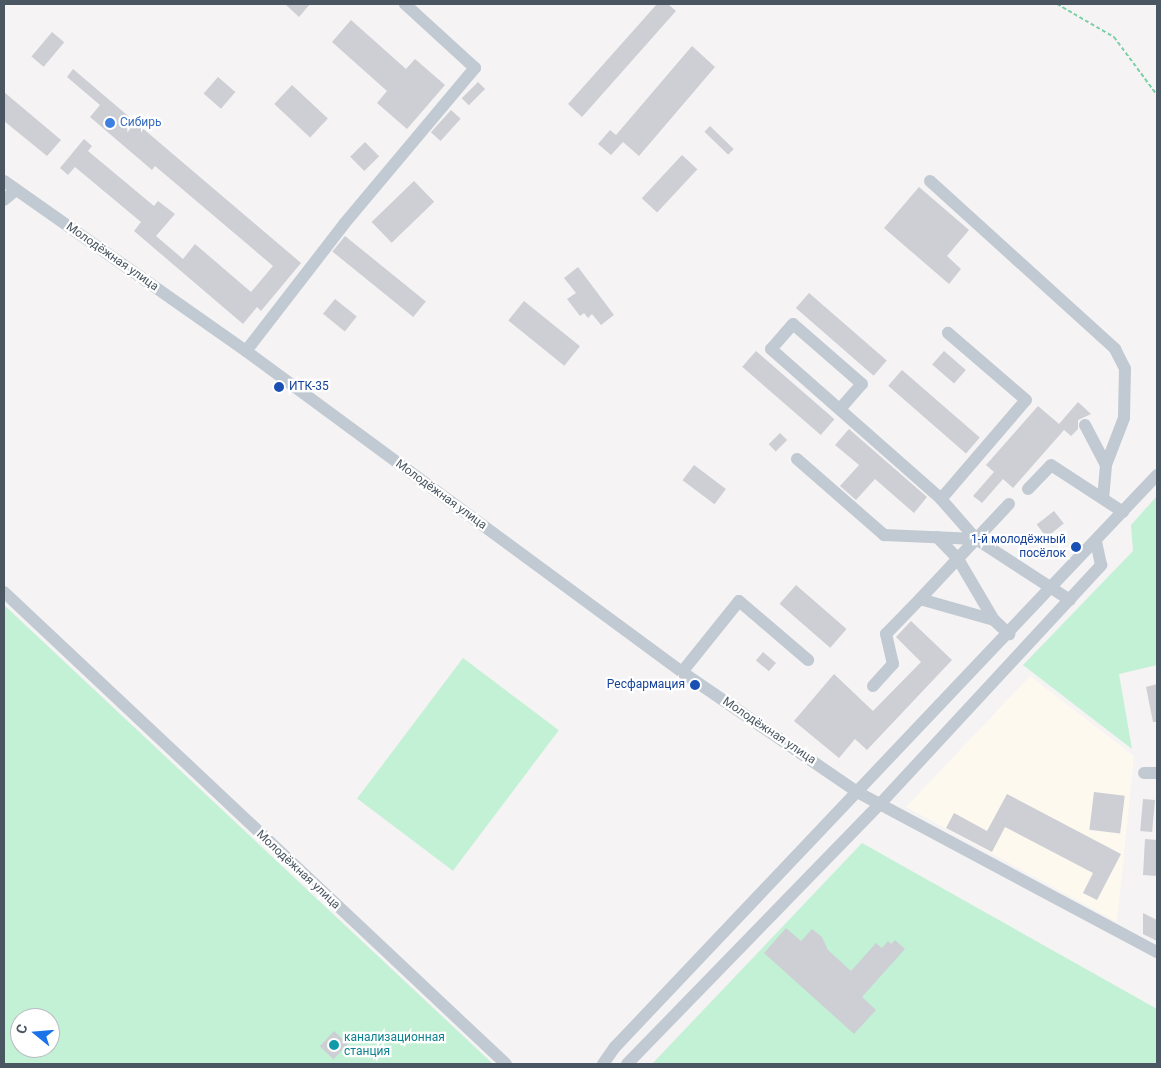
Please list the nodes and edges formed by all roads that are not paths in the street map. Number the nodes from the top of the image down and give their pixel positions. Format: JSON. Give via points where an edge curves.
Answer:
{"nodes":[{"id":1,"x":405,"y":4,"type":"edge"},
{"id":2,"x":4,"y":181,"type":"edge"},
{"id":3,"x":930,"y":181,"type":"dead end"},
{"id":4,"x":16,"y":190,"type":"junction"},
{"id":5,"x":4,"y":200,"type":"edge"},
{"id":6,"x":948,"y":333,"type":"dead end"},
{"id":7,"x":246,"y":351,"type":"junction"},
{"id":8,"x":840,"y":409,"type":"junction"},
{"id":9,"x":1085,"y":425,"type":"dead end"},
{"id":10,"x":797,"y":459,"type":"dead end"},
{"id":11,"x":1106,"y":466,"type":"junction"},
{"id":12,"x":1157,"y":475,"type":"edge"},
{"id":13,"x":1028,"y":489,"type":"dead end"},
{"id":14,"x":1103,"y":497,"type":"junction"},
{"id":15,"x":941,"y":499,"type":"junction"},
{"id":16,"x":1008,"y":504,"type":"dead end"},
{"id":17,"x":1123,"y":512,"type":"junction"},
{"id":18,"x":937,"y":536,"type":"junction"},
{"id":19,"x":976,"y":539,"type":"junction"},
{"id":20,"x":1096,"y":542,"type":"junction"},
{"id":21,"x":958,"y":559,"type":"junction"},
{"id":22,"x":1054,"y":587,"type":"junction"},
{"id":23,"x":4,"y":592,"type":"edge"},
{"id":24,"x":920,"y":599,"type":"junction"},
{"id":25,"x":1070,"y":600,"type":"junction"},
{"id":26,"x":994,"y":620,"type":"junction"},
{"id":27,"x":1009,"y":634,"type":"junction"},
{"id":28,"x":808,"y":660,"type":"dead end"},
{"id":29,"x":682,"y":672,"type":"junction"},
{"id":30,"x":873,"y":686,"type":"dead end"},
{"id":31,"x":860,"y":792,"type":"junction"},
{"id":32,"x":880,"y":804,"type":"junction"},
{"id":33,"x":1157,"y":952,"type":"edge"},
{"id":34,"x":615,"y":1047,"type":"junction"},
{"id":35,"x":628,"y":1063,"type":"edge"},
{"id":36,"x":506,"y":1064,"type":"edge"},
{"id":37,"x":603,"y":1064,"type":"edge"}],
"edges":[{"from":1,"to":7,"type":"street","via":[[475,68],[344,224]]},
{"from":2,"to":4,"type":"street","name":"Молодёжная улица"},
{"from":3,"to":11,"type":"street","via":[[1115,349],[1125,369],[1124,418]]},
{"from":4,"to":5,"type":"street"},
{"from":4,"to":7,"type":"street","name":"Молодёжная улица"},
{"from":6,"to":15,"type":"street","via":[[1026,400]]},
{"from":7,"to":29,"type":"street","name":"Молодёжная улица"},
{"from":8,"to":8,"type":"street","via":[[771,349],[793,324],[862,384]]},
{"from":8,"to":15,"type":"street"},
{"from":9,"to":11,"type":"street"},
{"from":10,"to":18,"type":"street","via":[[884,534]]},
{"from":11,"to":14,"type":"street"},
{"from":12,"to":17,"type":"street"},
{"from":13,"to":14,"type":"street","via":[[1051,465]]},
{"from":14,"to":17,"type":"street"},
{"from":15,"to":19,"type":"street"},
{"from":16,"to":19,"type":"street"},
{"from":17,"to":20,"type":"street"},
{"from":18,"to":19,"type":"street"},
{"from":18,"to":21,"type":"street"},
{"from":19,"to":21,"type":"street"},
{"from":19,"to":22,"type":"street"},
{"from":20,"to":22,"type":"street"},
{"from":20,"to":25,"type":"street","via":[[1101,566]]},
{"from":21,"to":24,"type":"street"},
{"from":21,"to":26,"type":"street"},
{"from":22,"to":25,"type":"street"},
{"from":22,"to":27,"type":"street"},
{"from":23,"to":36,"type":"street","name":"Молодёжная улица"},
{"from":24,"to":26,"type":"street"},
{"from":24,"to":30,"type":"street","via":[[886,634],[893,664]]},
{"from":25,"to":32,"type":"street"},
{"from":26,"to":27,"type":"street"},
{"from":27,"to":31,"type":"street"},
{"from":28,"to":29,"type":"street","via":[[739,601]]},
{"from":29,"to":31,"type":"street","name":"Молодёжная улица"},
{"from":31,"to":32,"type":"street","name":"Молодёжная улица"},
{"from":31,"to":34,"type":"street"},
{"from":32,"to":33,"type":"street","name":"Молодёжная улица"},
{"from":32,"to":35,"type":"street"},
{"from":34,"to":35,"type":"street"},
{"from":34,"to":37,"type":"street"}]}
